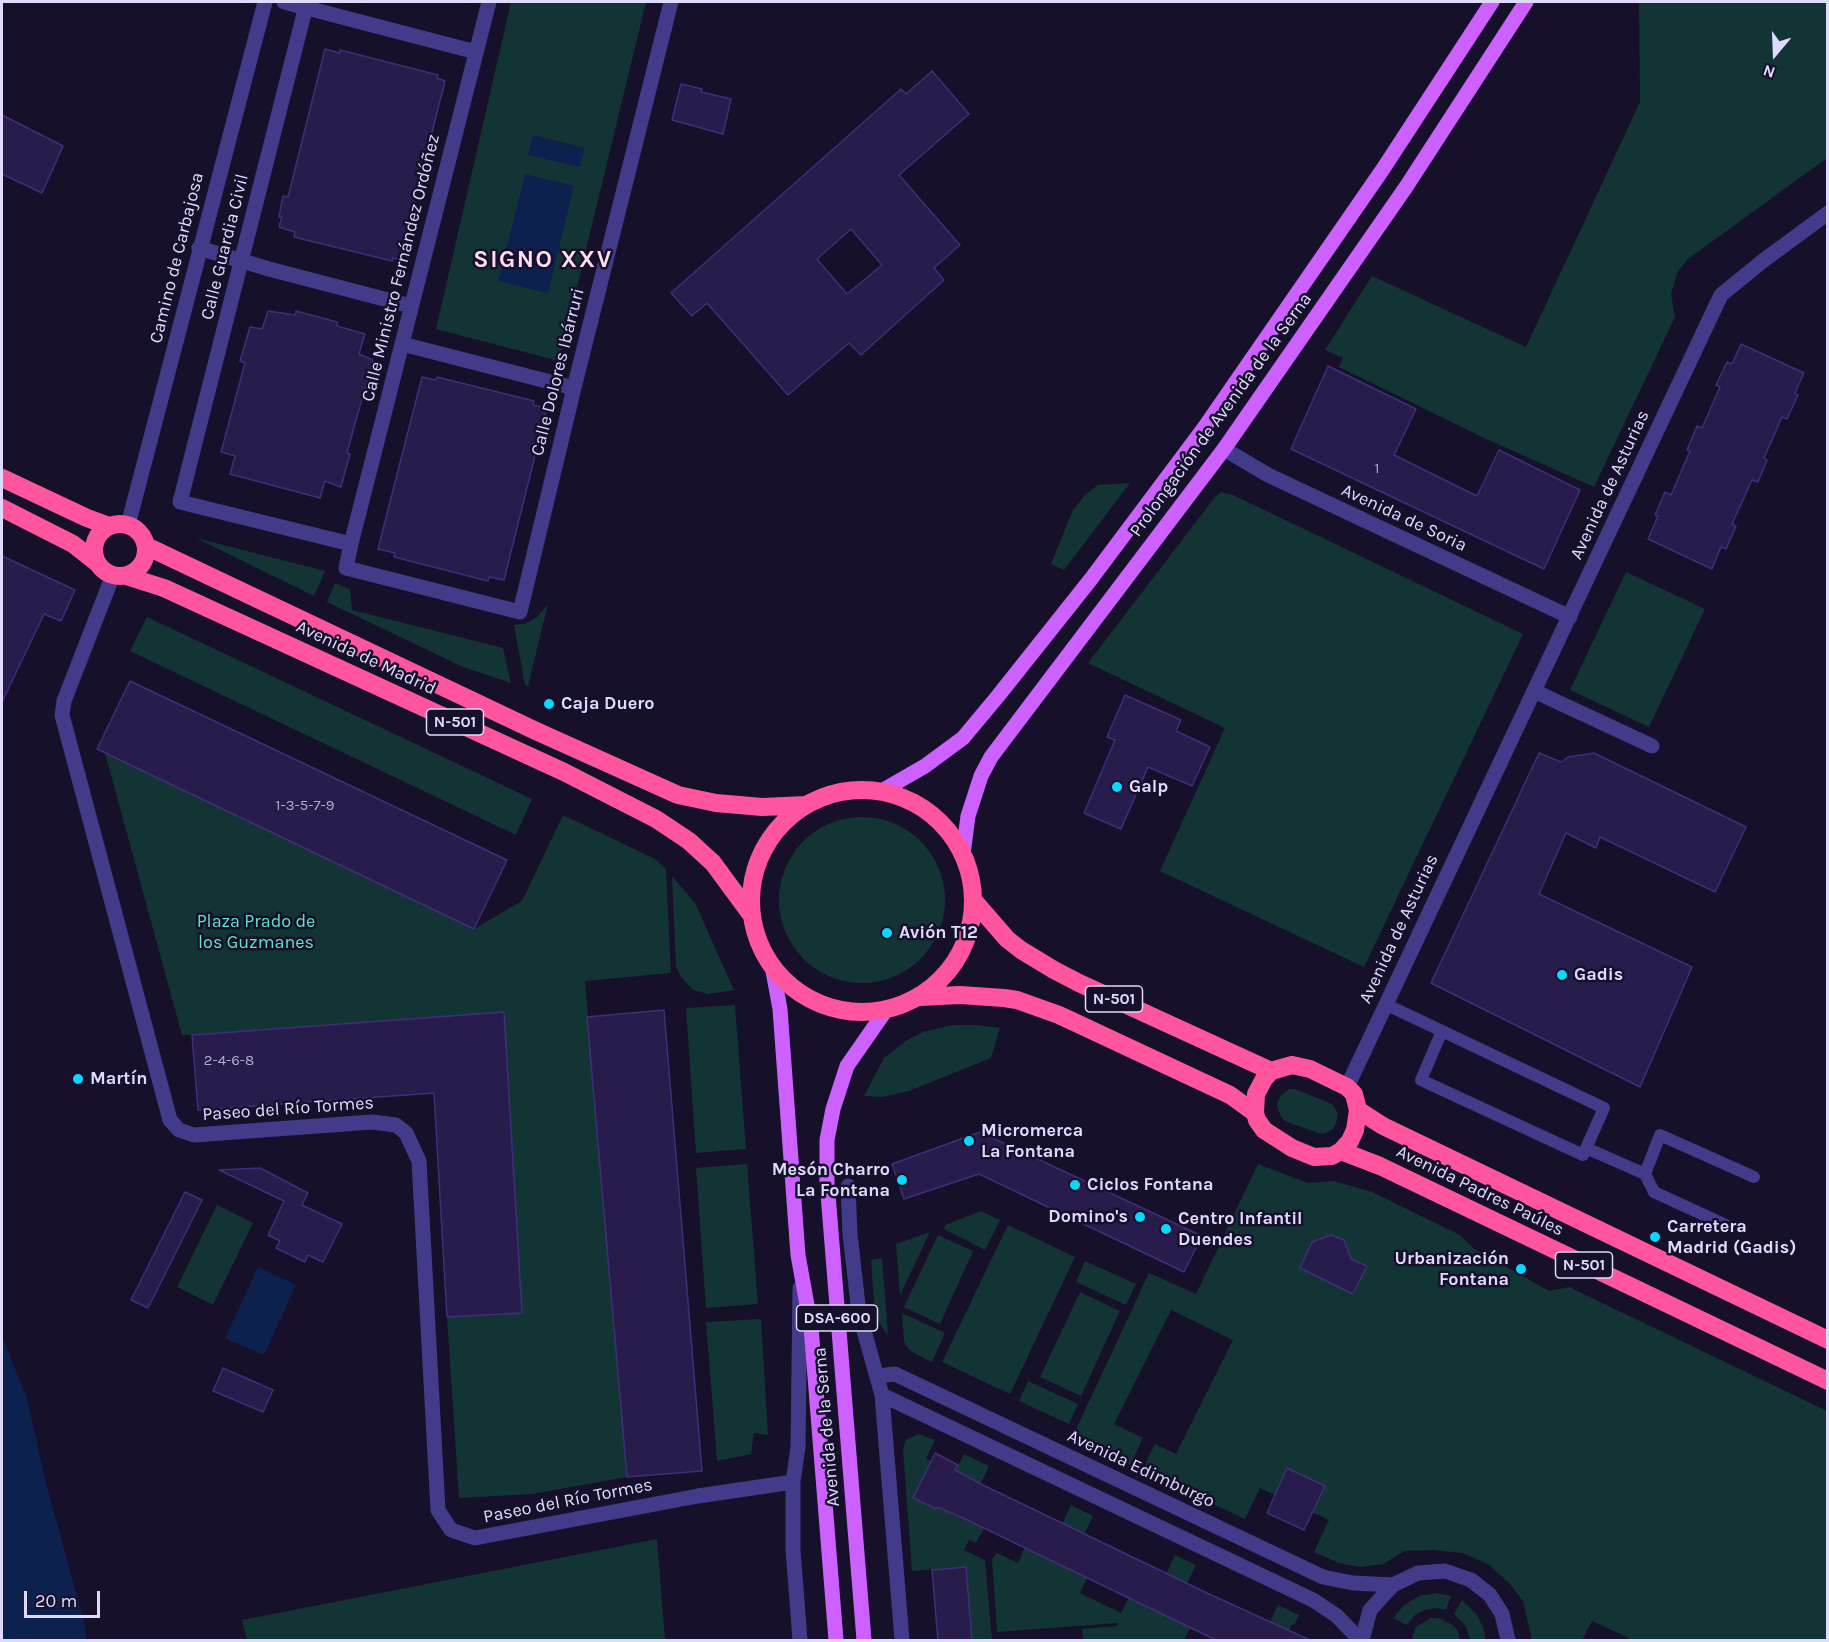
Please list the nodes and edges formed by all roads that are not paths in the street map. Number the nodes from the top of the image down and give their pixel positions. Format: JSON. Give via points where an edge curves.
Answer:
{"nodes":[{"id":1,"x":265,"y":2,"type":"edge"},
{"id":2,"x":284,"y":2,"type":"edge"},
{"id":3,"x":489,"y":2,"type":"edge"},
{"id":4,"x":671,"y":2,"type":"edge"},
{"id":5,"x":1491,"y":2,"type":"edge"},
{"id":6,"x":1526,"y":2,"type":"edge"},
{"id":7,"x":306,"y":4,"type":"edge"},
{"id":8,"x":476,"y":51,"type":"junction"},
{"id":9,"x":1827,"y":213,"type":"edge"},
{"id":10,"x":199,"y":248,"type":"junction"},
{"id":11,"x":242,"y":261,"type":"junction"},
{"id":12,"x":411,"y":306,"type":"junction"},
{"id":13,"x":402,"y":344,"type":"junction"},
{"id":14,"x":574,"y":388,"type":"junction"},
{"id":15,"x":1224,"y":449,"type":"junction"},
{"id":16,"x":2,"y":478,"type":"edge"},
{"id":17,"x":2,"y":508,"type":"edge"},
{"id":18,"x":128,"y":525,"type":"junction"},
{"id":19,"x":109,"y":526,"type":"junction"},
{"id":20,"x":351,"y":544,"type":"junction"},
{"id":21,"x":146,"y":546,"type":"junction"},
{"id":22,"x":97,"y":563,"type":"junction"},
{"id":23,"x":120,"y":576,"type":"junction"},
{"id":24,"x":520,"y":612,"type":"joint"},
{"id":25,"x":1570,"y":617,"type":"junction"},
{"id":26,"x":1534,"y":691,"type":"junction"},
{"id":27,"x":1653,"y":746,"type":"dead end"},
{"id":28,"x":880,"y":792,"type":"junction"},
{"id":29,"x":806,"y":805,"type":"junction"},
{"id":30,"x":963,"y":854,"type":"junction"},
{"id":31,"x":974,"y":901,"type":"junction"},
{"id":32,"x":752,"y":916,"type":"junction"},
{"id":33,"x":772,"y":966,"type":"junction"},
{"id":34,"x":920,"y":997,"type":"junction"},
{"id":35,"x":1385,"y":1004,"type":"junction"},
{"id":36,"x":886,"y":1010,"type":"junction"},
{"id":37,"x":1442,"y":1031,"type":"junction"},
{"id":38,"x":1271,"y":1071,"type":"junction"},
{"id":39,"x":1347,"y":1087,"type":"junction"},
{"id":40,"x":1358,"y":1110,"type":"junction"},
{"id":41,"x":1255,"y":1113,"type":"junction"},
{"id":42,"x":1586,"y":1148,"type":"junction"},
{"id":43,"x":1341,"y":1151,"type":"junction"},
{"id":44,"x":1645,"y":1174,"type":"junction"},
{"id":45,"x":1754,"y":1177,"type":"dead end"},
{"id":46,"x":848,"y":1186,"type":"dead end"},
{"id":47,"x":1730,"y":1227,"type":"dead end"},
{"id":48,"x":800,"y":1270,"type":"junction"},
{"id":49,"x":1827,"y":1340,"type":"edge"},
{"id":50,"x":878,"y":1376,"type":"junction"},
{"id":51,"x":1827,"y":1381,"type":"edge"},
{"id":52,"x":882,"y":1395,"type":"junction"},
{"id":53,"x":793,"y":1482,"type":"junction"},
{"id":54,"x":1393,"y":1585,"type":"junction"},
{"id":55,"x":1509,"y":1639,"type":"edge"},
{"id":56,"x":800,"y":1641,"type":"edge"},
{"id":57,"x":836,"y":1641,"type":"edge"},
{"id":58,"x":864,"y":1641,"type":"edge"},
{"id":59,"x":902,"y":1641,"type":"edge"},
{"id":60,"x":1361,"y":1641,"type":"edge"}],
"edges":[{"from":1,"to":10,"type":"street","name":"Camino de Carbajosa"},
{"from":2,"to":7,"type":"street"},
{"from":3,"to":8,"type":"street","name":"Calle Ministro Fernández Ordóñez"},
{"from":4,"to":14,"type":"street","name":"Calle Dolores Ibárruri"},
{"from":5,"to":28,"type":"main road","name":"Prolongación de Avenida de la Serna","via":[[1383,168],[1204,428],[1091,579],[963,738],[926,766]]},
{"from":6,"to":15,"type":"main road","name":"Prolongación de Avenida de la Serna","via":[[1406,187]]},
{"from":7,"to":8,"type":"street"},
{"from":7,"to":11,"type":"street","name":"Calle Guardia Civil"},
{"from":8,"to":12,"type":"street","name":"Calle Ministro Fernández Ordóñez"},
{"from":9,"to":25,"type":"street","name":"Avenida de Asturias","via":[[1721,295]]},
{"from":10,"to":11,"type":"street"},
{"from":10,"to":18,"type":"street","name":"Camino de Carbajosa"},
{"from":11,"to":12,"type":"street"},
{"from":11,"to":20,"type":"street","name":"Calle Guardia Civil","via":[[180,502]]},
{"from":12,"to":13,"type":"street","name":"Calle Ministro Fernández Ordóñez"},
{"from":13,"to":14,"type":"street"},
{"from":13,"to":20,"type":"street","name":"Calle Ministro Fernández Ordóñez"},
{"from":14,"to":24,"type":"street","name":"Calle Dolores Ibárruri"},
{"from":15,"to":25,"type":"street","name":"Avenida de Soria","via":[[1268,475]]},
{"from":15,"to":30,"type":"main road","name":"Prolongación de Avenida de la Serna","via":[[991,757],[969,816]]},
{"from":16,"to":19,"type":"highway"},
{"from":17,"to":22,"type":"highway","number":"N-501","via":[[73,544]]},
{"from":18,"to":19,"type":"highway"},
{"from":18,"to":21,"type":"highway","number":"N-501","via":[[140,533]]},
{"from":19,"to":22,"type":"highway","via":[[95,542]]},
{"from":20,"to":24,"type":"street","name":"Calle Ministro Fernández Ordóñez","via":[[346,568]]},
{"from":21,"to":23,"type":"highway","via":[[142,565],[135,572]]},
{"from":21,"to":29,"type":"highway","name":"Avenida de Madrid","number":"N-501","via":[[678,795],[762,807]]},
{"from":22,"to":23,"type":"highway","number":"N-501","via":[[104,571]]},
{"from":23,"to":32,"type":"highway","name":"Avenida de Madrid","number":"N-501","via":[[164,588],[564,772],[646,814],[703,854]]},
{"from":23,"to":53,"type":"street","name":"Paseo del Río Tormes","via":[[64,700],[62,715],[171,1120],[179,1130],[194,1135],[372,1122],[396,1125],[406,1133],[419,1161],[438,1510],[451,1530],[476,1538]]},
{"from":25,"to":26,"type":"street","name":"Avenida de Asturias"},
{"from":26,"to":27,"type":"street"},
{"from":26,"to":35,"type":"street","name":"Avenida de Asturias"},
{"from":28,"to":29,"type":"highway","number":"N-501","via":[[842,792]]},
{"from":28,"to":30,"type":"highway","number":"N-501","via":[[914,803],[943,825]]},
{"from":29,"to":32,"type":"highway","number":"N-501","via":[[774,834],[762,852],[751,894]]},
{"from":30,"to":31,"type":"highway","number":"N-501"},
{"from":31,"to":34,"type":"highway","number":"N-501","via":[[965,945],[939,983]]},
{"from":31,"to":38,"type":"highway","number":"N-501","via":[[1007,939],[1054,970]]},
{"from":32,"to":33,"type":"highway","number":"N-501","via":[[759,942]]},
{"from":33,"to":36,"type":"highway","number":"N-501","via":[[794,989],[822,1005],[854,1012]]},
{"from":33,"to":48,"type":"main road","name":"Avenida de la Serna","number":"DSA-600","via":[[780,1009]]},
{"from":34,"to":36,"type":"highway","number":"N-501"},
{"from":34,"to":41,"type":"highway","number":"N-501","via":[[960,994],[1017,1000],[1059,1015],[1230,1095]]},
{"from":35,"to":37,"type":"lane"},
{"from":35,"to":39,"type":"street","name":"Avenida de Asturias"},
{"from":36,"to":58,"type":"main road","name":"Avenida de la Serna","number":"DSA-600","via":[[847,1066],[827,1140],[827,1182]]},
{"from":37,"to":42,"type":"lane","via":[[1604,1108]]},
{"from":37,"to":42,"type":"lane","via":[[1420,1080],[1583,1155]]},
{"from":38,"to":39,"type":"highway","via":[[1301,1066]]},
{"from":38,"to":41,"type":"highway","via":[[1256,1095]]},
{"from":39,"to":40,"type":"highway","via":[[1354,1094]]},
{"from":40,"to":43,"type":"highway","via":[[1355,1130]]},
{"from":40,"to":49,"type":"highway","name":"Avenida Padres Paúles","number":"N-501","via":[[1383,1126]]},
{"from":41,"to":43,"type":"highway","number":"N-501","via":[[1264,1130],[1292,1148],[1321,1158]]},
{"from":42,"to":44,"type":"lane"},
{"from":43,"to":51,"type":"highway","name":"Avenida Padres Paúles","number":"N-501","via":[[1380,1166]]},
{"from":44,"to":45,"type":"lane","via":[[1660,1135]]},
{"from":44,"to":47,"type":"lane","via":[[1654,1192]]},
{"from":46,"to":50,"type":"street","via":[[859,1313]]},
{"from":48,"to":53,"type":"street","name":"Avenida de la Serna","via":[[798,1447]]},
{"from":48,"to":57,"type":"main road","name":"Avenida de la Serna","number":"DSA-600","via":[[812,1327]]},
{"from":50,"to":52,"type":"street"},
{"from":50,"to":54,"type":"street","name":"Avenida Edimburgo","via":[[895,1374],[1323,1577]]},
{"from":52,"to":59,"type":"street"},
{"from":52,"to":60,"type":"street","via":[[1313,1600],[1337,1616]]},
{"from":53,"to":56,"type":"street","name":"Avenida de la Serna"},
{"from":54,"to":55,"type":"street","via":[[1418,1573],[1445,1571],[1471,1580],[1496,1604]]},
{"from":54,"to":60,"type":"street","via":[[1370,1610]]}]}
